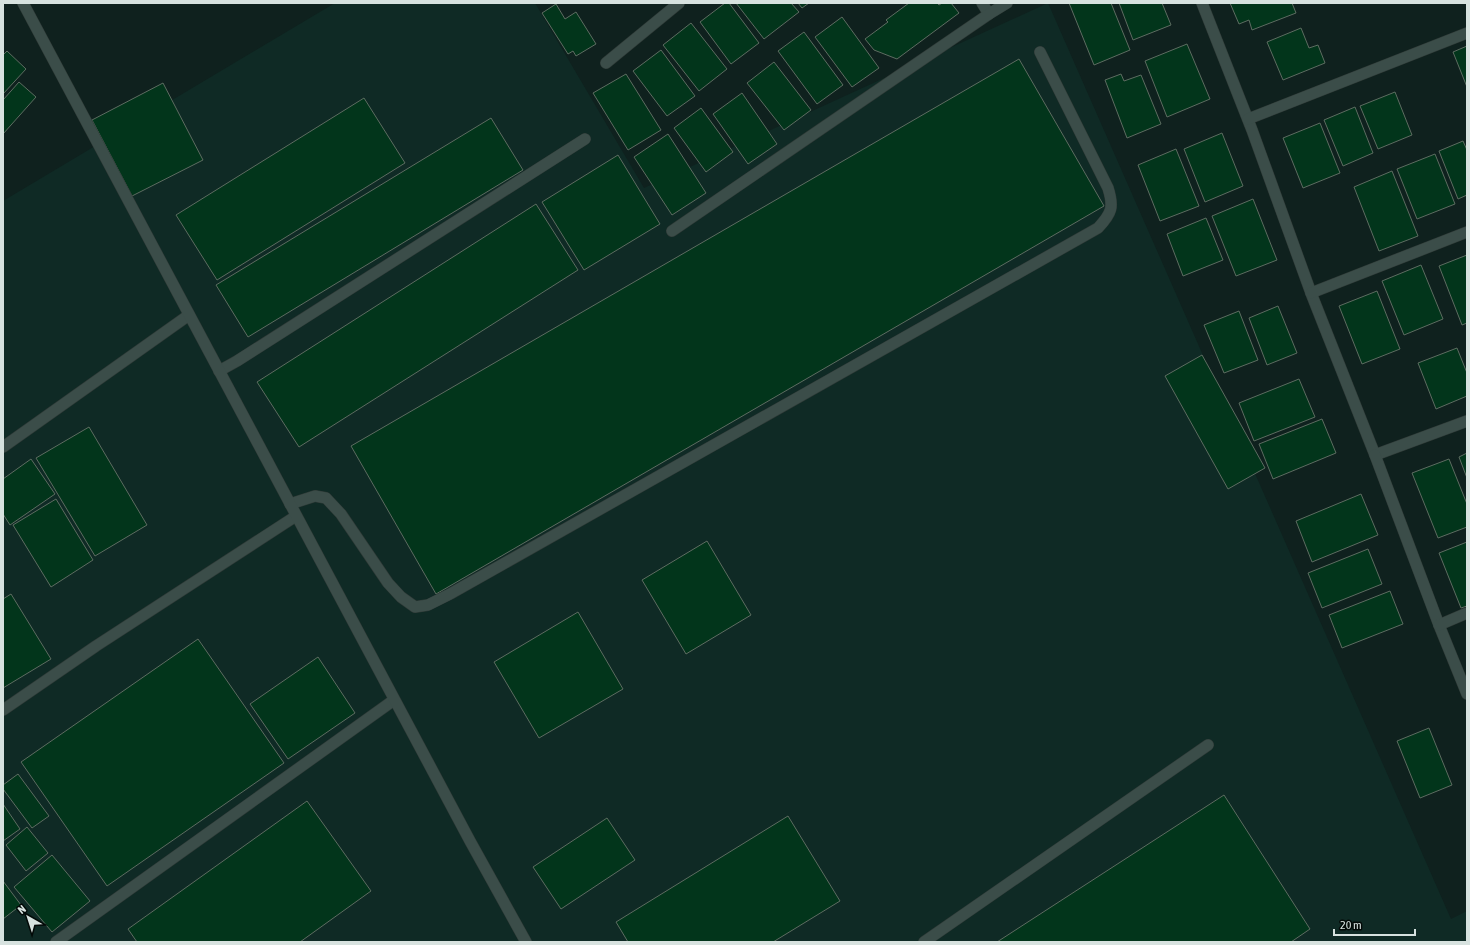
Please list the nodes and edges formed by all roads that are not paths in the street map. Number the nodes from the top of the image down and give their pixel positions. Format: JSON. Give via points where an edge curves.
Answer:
{"nodes":[{"id":1,"x":23,"y":3,"type":"edge"},
{"id":2,"x":679,"y":3,"type":"edge"},
{"id":3,"x":982,"y":3,"type":"edge"},
{"id":4,"x":1007,"y":3,"type":"edge"},
{"id":5,"x":1202,"y":3,"type":"edge"},
{"id":6,"x":989,"y":14,"type":"junction"},
{"id":7,"x":1467,"y":33,"type":"edge"},
{"id":8,"x":1040,"y":52,"type":"dead end"},
{"id":9,"x":606,"y":63,"type":"dead end"},
{"id":10,"x":1248,"y":119,"type":"junction"},
{"id":11,"x":585,"y":139,"type":"dead end"},
{"id":12,"x":672,"y":231,"type":"dead end"},
{"id":13,"x":1467,"y":232,"type":"edge"},
{"id":14,"x":1311,"y":293,"type":"junction"},
{"id":15,"x":189,"y":315,"type":"junction"},
{"id":16,"x":219,"y":371,"type":"junction"},
{"id":17,"x":1467,"y":421,"type":"edge"},
{"id":18,"x":3,"y":447,"type":"edge"},
{"id":19,"x":1375,"y":454,"type":"junction"},
{"id":20,"x":290,"y":504,"type":"junction"},
{"id":21,"x":296,"y":516,"type":"junction"},
{"id":22,"x":1467,"y":614,"type":"edge"},
{"id":23,"x":1439,"y":625,"type":"junction"},
{"id":24,"x":1467,"y":694,"type":"edge"},
{"id":25,"x":394,"y":700,"type":"junction"},
{"id":26,"x":3,"y":710,"type":"edge"},
{"id":27,"x":1208,"y":745,"type":"dead end"},
{"id":28,"x":56,"y":942,"type":"edge"},
{"id":29,"x":526,"y":942,"type":"edge"},
{"id":30,"x":924,"y":942,"type":"edge"}],
"edges":[{"from":1,"to":15,"type":"street"},
{"from":2,"to":9,"type":"street"},
{"from":3,"to":6,"type":"street"},
{"from":4,"to":6,"type":"street"},
{"from":5,"to":10,"type":"street"},
{"from":6,"to":12,"type":"street"},
{"from":7,"to":10,"type":"street"},
{"from":8,"to":20,"type":"street","via":[[1108,188],[1112,202],[1107,218],[1098,228],[428,605],[415,607],[397,593],[341,514],[326,498],[315,496]]},
{"from":10,"to":14,"type":"street"},
{"from":11,"to":16,"type":"street"},
{"from":13,"to":14,"type":"street"},
{"from":14,"to":19,"type":"street"},
{"from":15,"to":16,"type":"street"},
{"from":15,"to":18,"type":"street"},
{"from":16,"to":20,"type":"street"},
{"from":17,"to":19,"type":"street"},
{"from":19,"to":23,"type":"street"},
{"from":20,"to":21,"type":"street"},
{"from":21,"to":25,"type":"street"},
{"from":21,"to":26,"type":"street","via":[[96,646]]},
{"from":22,"to":23,"type":"street"},
{"from":23,"to":24,"type":"street"},
{"from":25,"to":28,"type":"street"},
{"from":25,"to":29,"type":"street"},
{"from":27,"to":30,"type":"street"}]}
